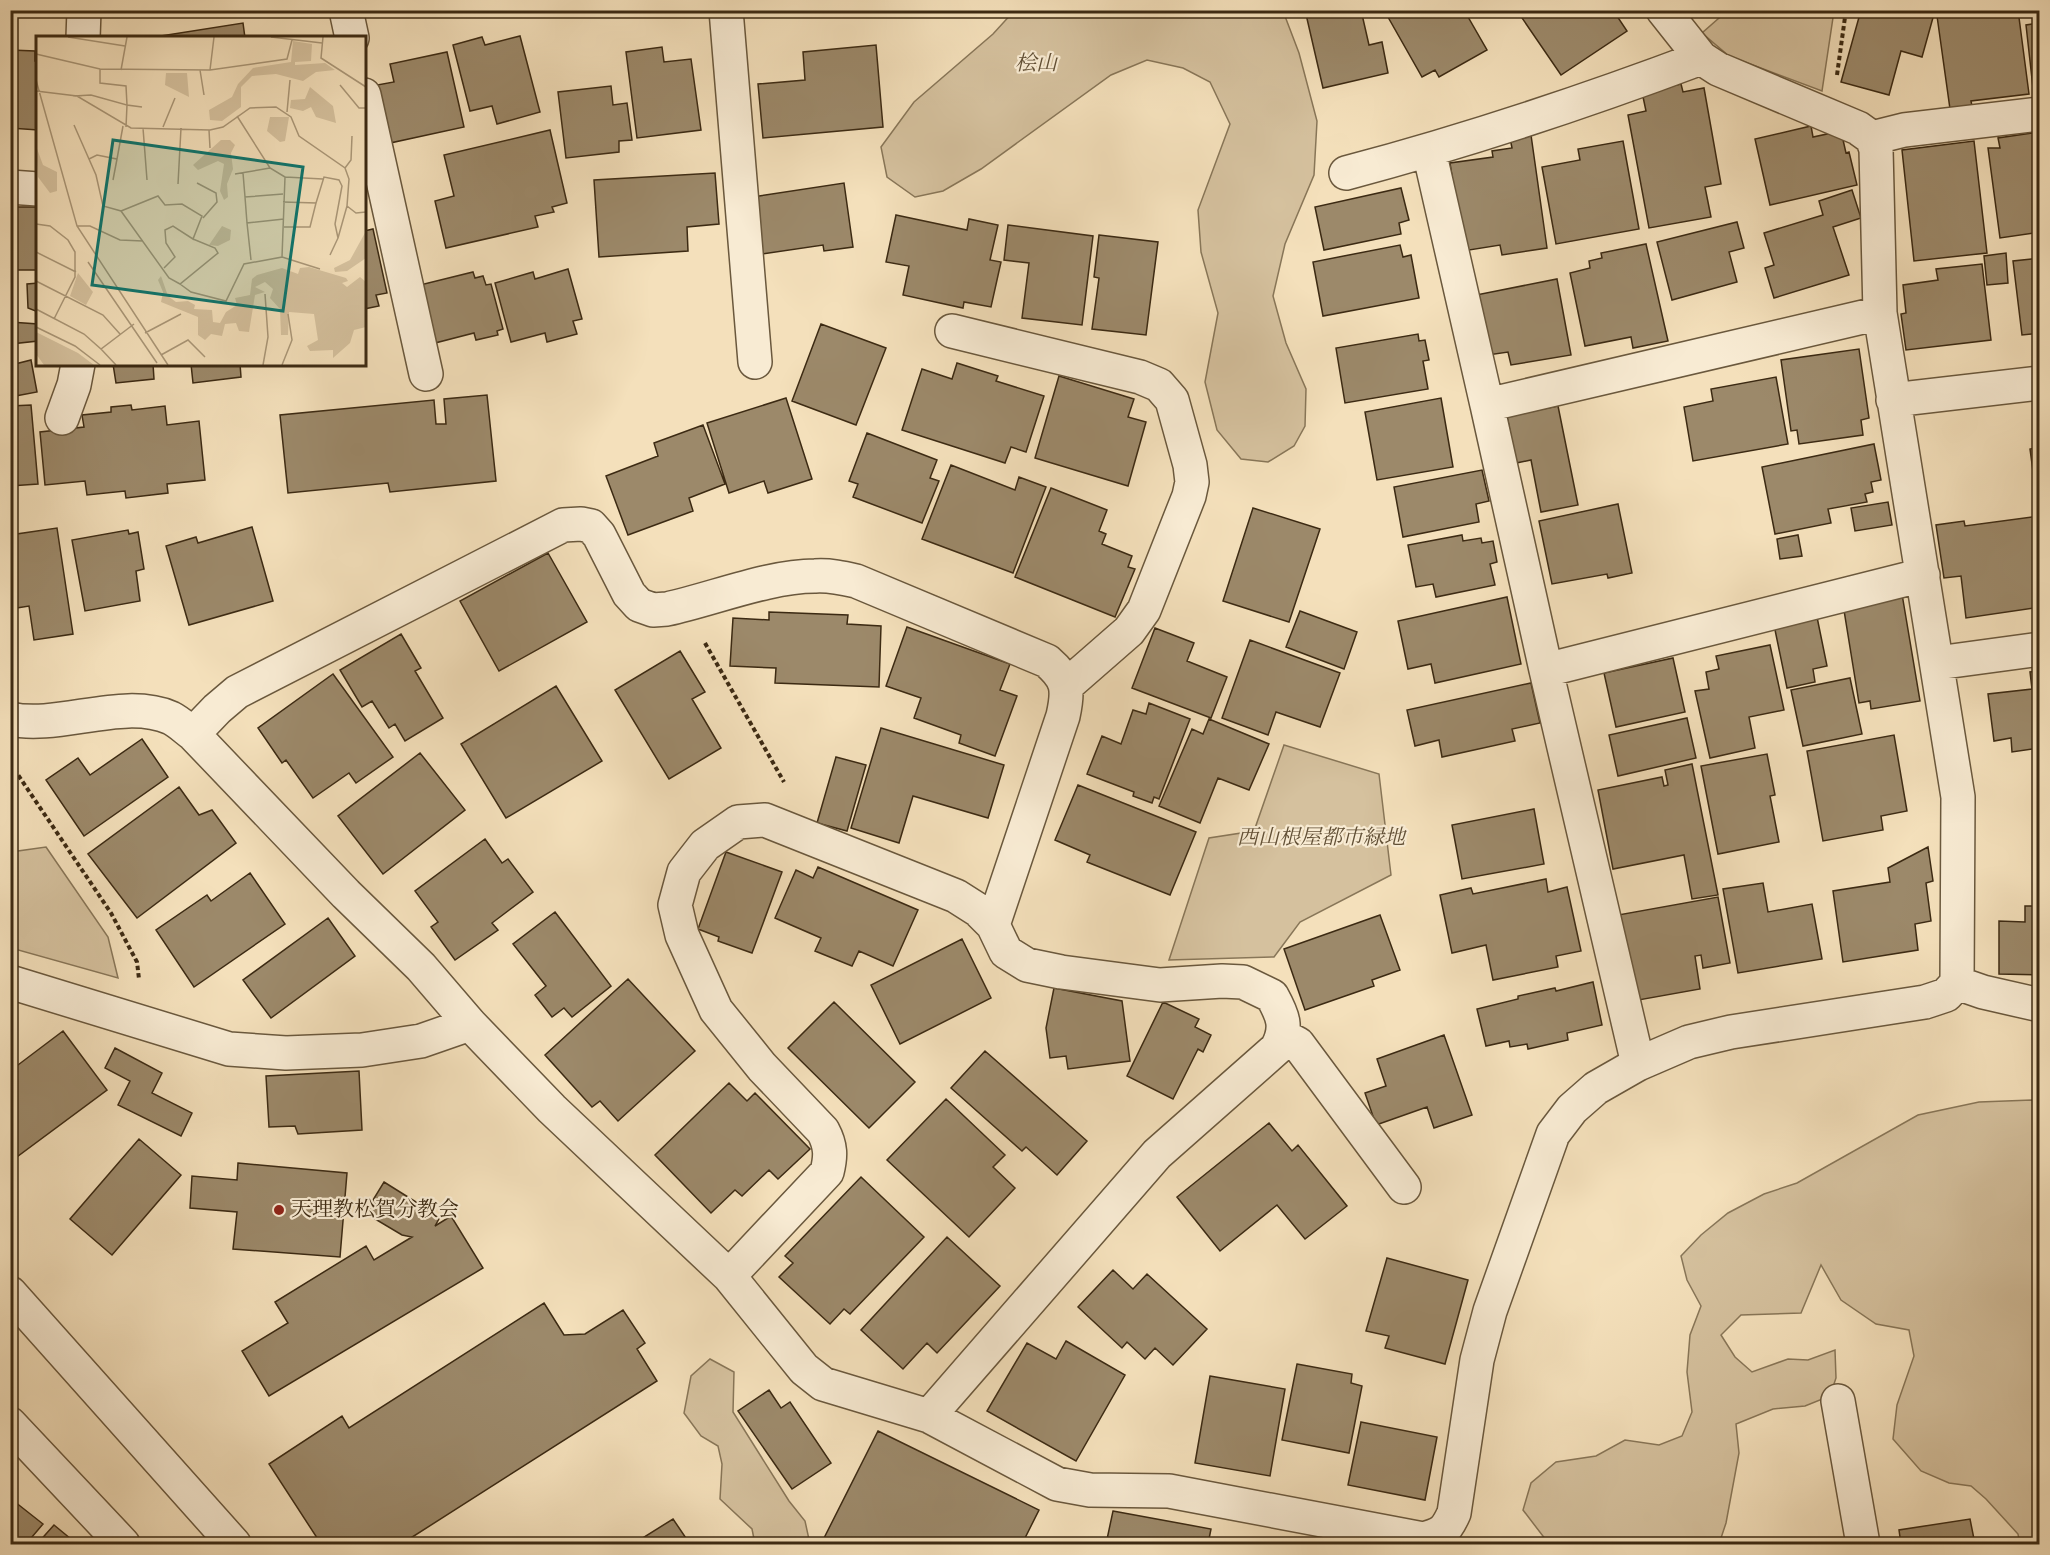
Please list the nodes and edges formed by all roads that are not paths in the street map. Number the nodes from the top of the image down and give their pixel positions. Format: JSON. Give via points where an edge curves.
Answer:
{"nodes":[{"id":1,"x":84,"y":10,"type":"edge"},
{"id":2,"x":346,"y":10,"type":"edge"},
{"id":3,"x":726,"y":10,"type":"edge"},
{"id":4,"x":1663,"y":10,"type":"edge"},
{"id":5,"x":82,"y":36,"type":"edge"},
{"id":6,"x":352,"y":36,"type":"edge"},
{"id":7,"x":1701,"y":58,"type":"junction"},
{"id":8,"x":366,"y":104,"type":"edge"},
{"id":9,"x":2040,"y":114,"type":"edge"},
{"id":10,"x":1872,"y":138,"type":"junction"},
{"id":11,"x":1429,"y":151,"type":"junction"},
{"id":12,"x":1346,"y":173,"type":"dead end"},
{"id":13,"x":10,"y":187,"type":"edge"},
{"id":14,"x":36,"y":189,"type":"edge"},
{"id":15,"x":1880,"y":313,"type":"junction"},
{"id":16,"x":952,"y":331,"type":"dead end"},
{"id":17,"x":755,"y":362,"type":"dead end"},
{"id":18,"x":78,"y":366,"type":"edge"},
{"id":19,"x":426,"y":374,"type":"dead end"},
{"id":20,"x":2040,"y":383,"type":"edge"},
{"id":21,"x":1893,"y":400,"type":"junction"},
{"id":22,"x":1487,"y":405,"type":"junction"},
{"id":23,"x":62,"y":418,"type":"dead end"},
{"id":24,"x":1923,"y":575,"type":"junction"},
{"id":25,"x":2040,"y":649,"type":"edge"},
{"id":26,"x":1937,"y":663,"type":"junction"},
{"id":27,"x":1546,"y":670,"type":"junction"},
{"id":28,"x":1066,"y":686,"type":"junction"},
{"id":29,"x":10,"y":719,"type":"edge"},
{"id":30,"x":193,"y":734,"type":"junction"},
{"id":31,"x":993,"y":925,"type":"junction"},
{"id":32,"x":10,"y":982,"type":"edge"},
{"id":33,"x":1957,"y":983,"type":"junction"},
{"id":34,"x":2040,"y":1005,"type":"edge"},
{"id":35,"x":470,"y":1024,"type":"junction"},
{"id":36,"x":1283,"y":1036,"type":"junction"},
{"id":37,"x":1638,"y":1064,"type":"junction"},
{"id":38,"x":1404,"y":1187,"type":"dead end"},
{"id":39,"x":729,"y":1276,"type":"junction"},
{"id":40,"x":10,"y":1293,"type":"edge"},
{"id":41,"x":1838,"y":1401,"type":"dead end"},
{"id":42,"x":929,"y":1416,"type":"junction"},
{"id":43,"x":10,"y":1424,"type":"edge"},
{"id":44,"x":123,"y":1545,"type":"edge"},
{"id":45,"x":234,"y":1545,"type":"edge"},
{"id":46,"x":1863,"y":1545,"type":"edge"}],
"edges":[{"from":1,"to":5,"type":"street"},
{"from":2,"to":6,"type":"street"},
{"from":3,"to":17,"type":"street"},
{"from":4,"to":7,"type":"street"},
{"from":7,"to":10,"type":"street","via":[[1741,80],[1858,128]]},
{"from":7,"to":11,"type":"street"},
{"from":8,"to":19,"type":"street"},
{"from":9,"to":10,"type":"street","via":[[1904,130]]},
{"from":10,"to":15,"type":"street","via":[[1876,149]]},
{"from":11,"to":12,"type":"street"},
{"from":11,"to":22,"type":"street"},
{"from":13,"to":14,"type":"street"},
{"from":15,"to":21,"type":"street"},
{"from":15,"to":22,"type":"street"},
{"from":16,"to":28,"type":"street","via":[[1140,376],[1159,385],[1172,400],[1190,465],[1189,496],[1144,610],[1129,631]]},
{"from":18,"to":23,"type":"street"},
{"from":20,"to":21,"type":"street"},
{"from":21,"to":24,"type":"street"},
{"from":22,"to":27,"type":"street"},
{"from":24,"to":26,"type":"street"},
{"from":24,"to":27,"type":"street"},
{"from":25,"to":26,"type":"street"},
{"from":26,"to":33,"type":"street","via":[[1958,797]]},
{"from":27,"to":37,"type":"street"},
{"from":28,"to":30,"type":"street","via":[[1060,672],[1047,661],[856,581],[832,576],[786,579],[684,606],[653,610],[639,605],[629,594],[599,535],[591,526],[581,524],[563,525],[237,692]]},
{"from":28,"to":31,"type":"street","via":[[1062,716]]},
{"from":29,"to":30,"type":"street","via":[[148,712],[172,718]]},
{"from":30,"to":35,"type":"street","via":[[421,967]]},
{"from":31,"to":36,"type":"street","via":[[1006,952],[1027,965],[1160,985],[1243,982],[1272,996],[1284,1022]]},
{"from":31,"to":39,"type":"street","via":[[956,896],[765,820],[738,822],[705,845],[684,872],[675,905],[682,935],[716,1010],[830,1143],[827,1172]]},
{"from":32,"to":35,"type":"street","via":[[229,1049],[286,1053],[362,1050],[421,1041]]},
{"from":33,"to":34,"type":"street"},
{"from":33,"to":37,"type":"street","via":[[1946,995],[1925,1002],[1731,1032],[1689,1042]]},
{"from":35,"to":39,"type":"street","via":[[552,1109]]},
{"from":36,"to":38,"type":"street","via":[[1298,1044]]},
{"from":36,"to":42,"type":"street","via":[[1277,1048],[1157,1154]]},
{"from":37,"to":42,"type":"street","via":[[1596,1088],[1572,1109],[1553,1134],[1490,1311],[1477,1360],[1454,1513],[1449,1526],[1439,1535],[1424,1539],[1169,1491],[1090,1490],[1057,1484]]},
{"from":39,"to":42,"type":"street","via":[[804,1370],[823,1384]]},
{"from":40,"to":45,"type":"street"},
{"from":41,"to":46,"type":"street"},
{"from":43,"to":44,"type":"street"}]}
